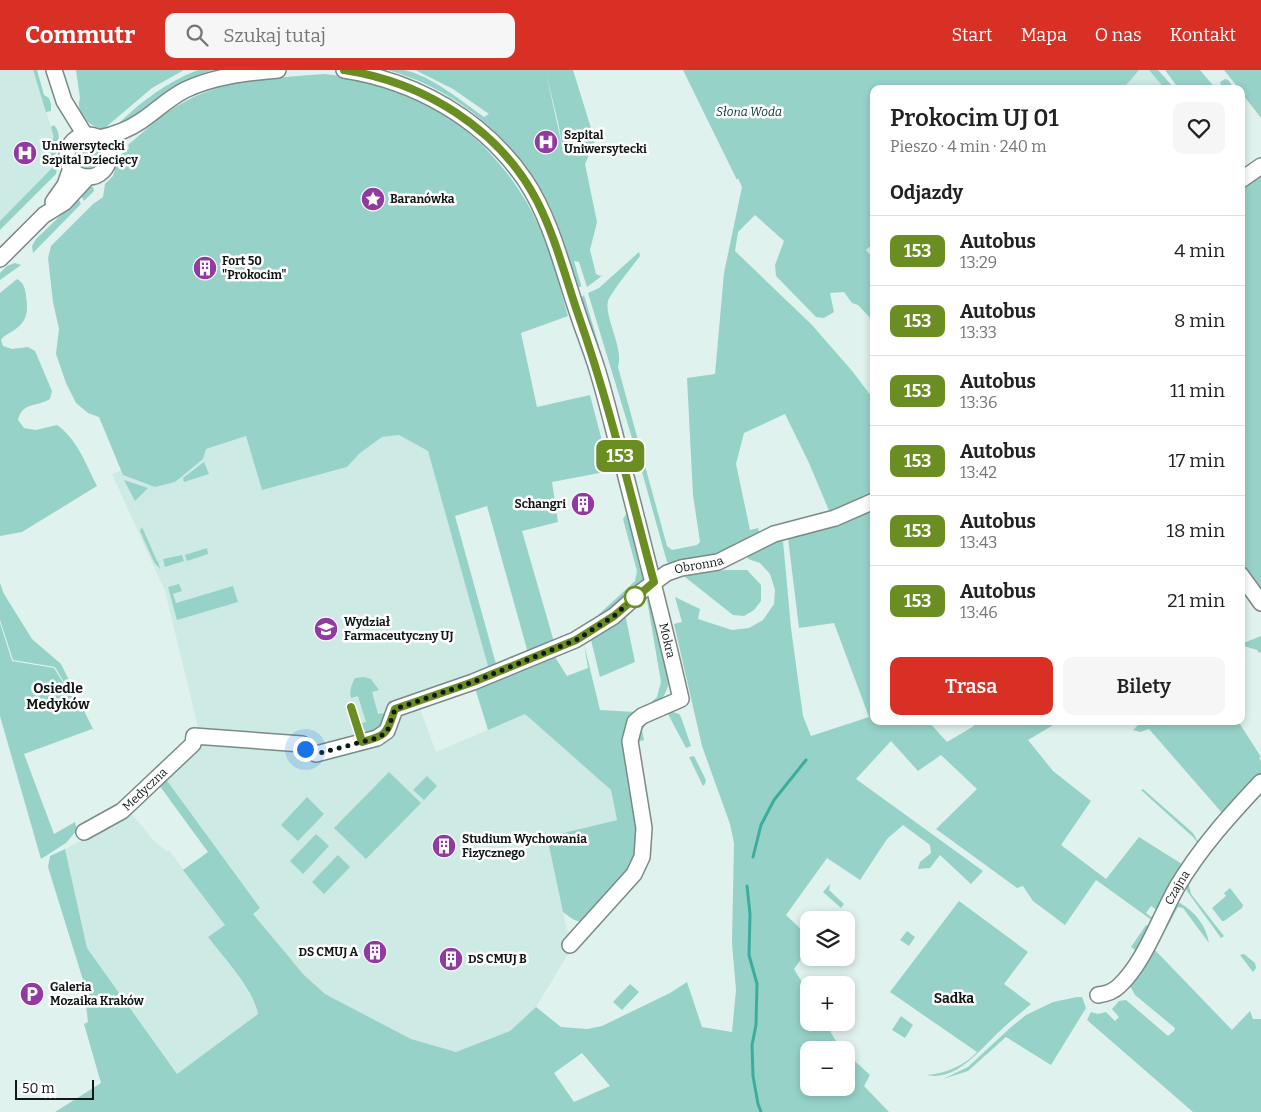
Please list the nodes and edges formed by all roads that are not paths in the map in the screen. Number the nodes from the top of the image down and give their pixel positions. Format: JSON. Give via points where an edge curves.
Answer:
{"nodes":[{"id":1,"x":54,"y":70,"type":"edge"},
{"id":2,"x":278,"y":70,"type":"edge"},
{"id":3,"x":344,"y":70,"type":"edge"},
{"id":4,"x":141,"y":121,"type":"junction"},
{"id":5,"x":85,"y":139,"type":"junction"},
{"id":6,"x":109,"y":154,"type":"junction"},
{"id":7,"x":1261,"y":166,"type":"edge"},
{"id":8,"x":71,"y":168,"type":"junction"},
{"id":9,"x":88,"y":177,"type":"junction"},
{"id":10,"x":1245,"y":177,"type":"edge"},
{"id":11,"x":44,"y":215,"type":"junction"},
{"id":12,"x":0,"y":260,"type":"edge"},
{"id":13,"x":870,"y":504,"type":"edge"},
{"id":14,"x":1245,"y":580,"type":"edge"},
{"id":15,"x":654,"y":582,"type":"junction"},
{"id":16,"x":1261,"y":603,"type":"edge"},
{"id":17,"x":194,"y":736,"type":"joint"},
{"id":18,"x":1261,"y":782,"type":"edge"},
{"id":19,"x":84,"y":832,"type":"dead end"},
{"id":20,"x":570,"y":945,"type":"dead end"},
{"id":21,"x":1098,"y":995,"type":"dead end"}],
"edges":[{"from":1,"to":5,"type":"street","via":[[64,101]]},
{"from":2,"to":4,"type":"street","via":[[227,75],[207,81],[184,90]]},
{"from":3,"to":15,"type":"street","name":"Mokra","via":[[380,77],[434,98],[482,132],[524,180],[549,227],[597,369]]},
{"from":4,"to":5,"type":"street","via":[[117,134]]},
{"from":4,"to":6,"type":"street"},
{"from":5,"to":6,"type":"street","via":[[104,142]]},
{"from":5,"to":8,"type":"street","via":[[67,155]]},
{"from":6,"to":9,"type":"street","via":[[105,168]]},
{"from":7,"to":10,"type":"street"},
{"from":8,"to":9,"type":"street"},
{"from":8,"to":11,"type":"street","via":[[65,185]]},
{"from":9,"to":11,"type":"street","via":[[65,202]]},
{"from":11,"to":12,"type":"street"},
{"from":13,"to":15,"type":"street","name":"Obronna","via":[[835,518],[779,532],[718,562],[681,568]]},
{"from":14,"to":16,"type":"street"},
{"from":15,"to":17,"type":"street","name":"Obronna","via":[[614,616],[576,640],[473,682],[395,709],[387,732],[377,738],[316,754],[302,744]]},
{"from":15,"to":20,"type":"street","name":"Mokra","via":[[681,699],[635,722],[630,741],[644,828],[642,857],[626,884]]},
{"from":17,"to":19,"type":"street","name":"Medyczna","via":[[193,744],[122,811]]},
{"from":18,"to":21,"type":"street","name":"Czajna","via":[[1224,822],[1193,863],[1133,969],[1118,987]]}]}
